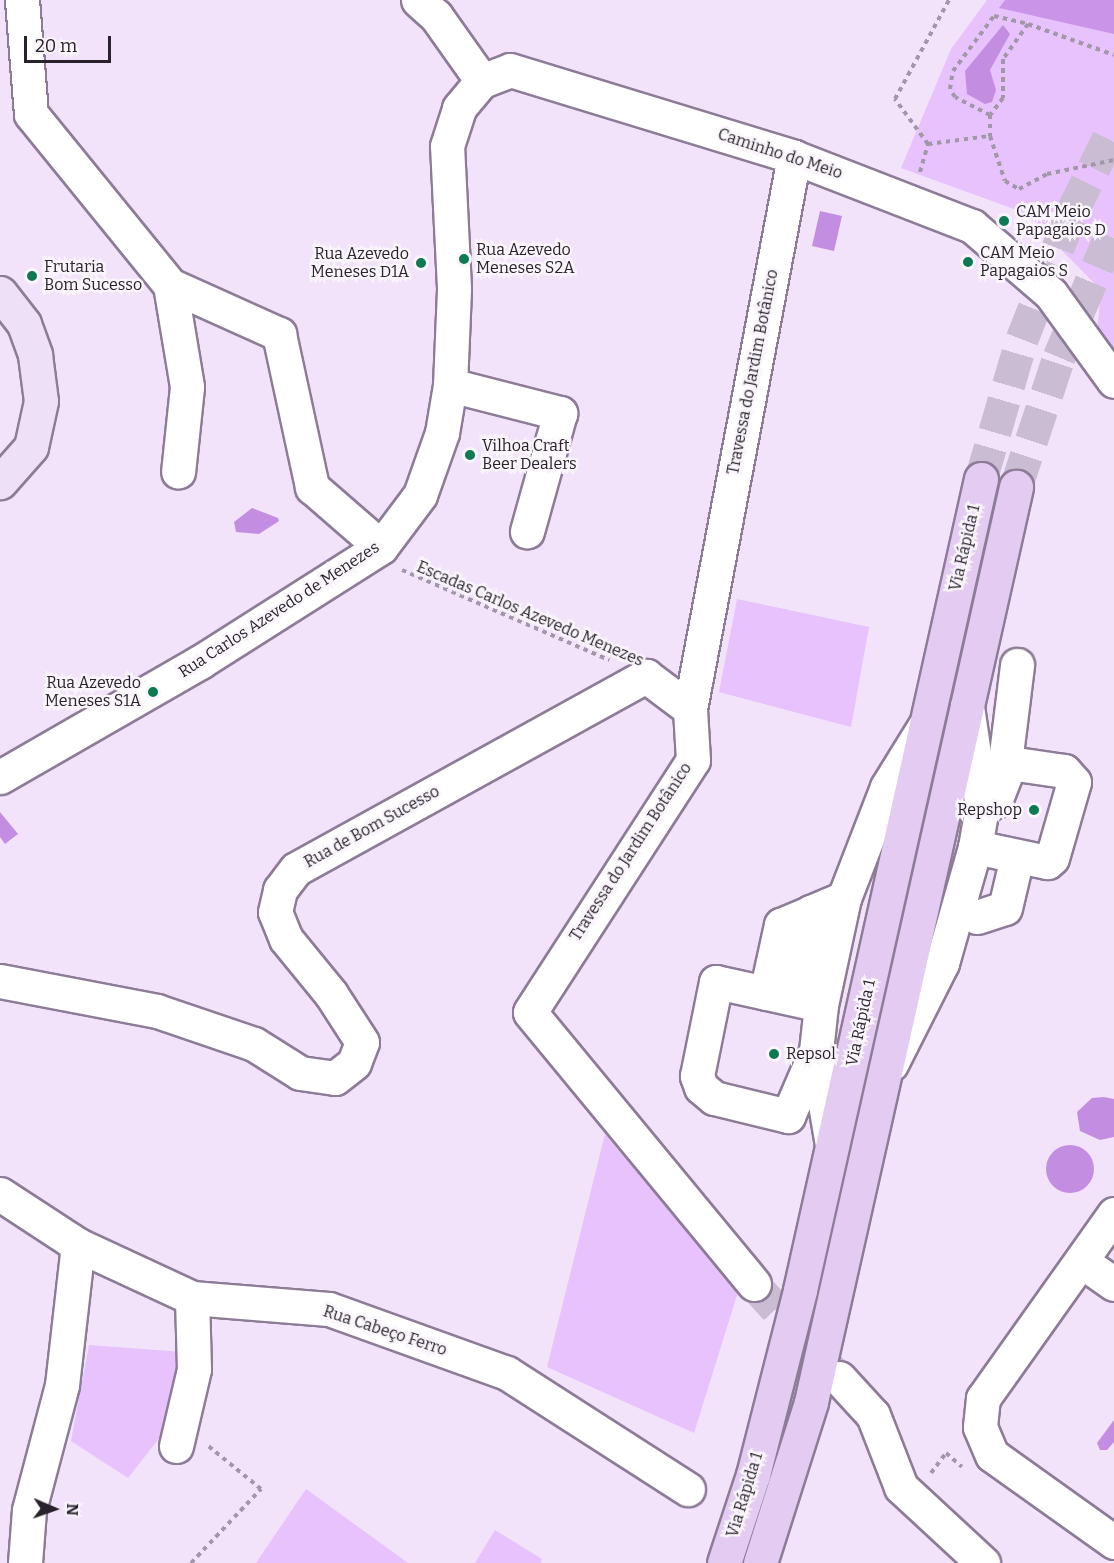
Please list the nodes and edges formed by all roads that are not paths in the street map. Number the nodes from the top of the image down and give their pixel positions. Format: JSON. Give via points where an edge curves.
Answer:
{"nodes":[{"id":1,"x":22,"y":0,"type":"edge"},
{"id":2,"x":417,"y":0,"type":"edge"},
{"id":3,"x":482,"y":81,"type":"junction"},
{"id":4,"x":794,"y":157,"type":"junction"},
{"id":5,"x":170,"y":285,"type":"junction"},
{"id":6,"x":0,"y":293,"type":"edge"},
{"id":7,"x":1114,"y":381,"type":"edge"},
{"id":8,"x":450,"y":385,"type":"junction"},
{"id":9,"x":178,"y":472,"type":"dead end"},
{"id":10,"x":981,"y":479,"type":"tunnel mouth"},
{"id":11,"x":0,"y":482,"type":"edge"},
{"id":12,"x":1016,"y":487,"type":"tunnel mouth"},
{"id":13,"x":527,"y":531,"type":"dead end"},
{"id":14,"x":381,"y":547,"type":"junction"},
{"id":15,"x":1017,"y":665,"type":"dead end"},
{"id":16,"x":967,"y":706,"type":"junction"},
{"id":17,"x":690,"y":710,"type":"junction"},
{"id":18,"x":926,"y":723,"type":"junction"},
{"id":19,"x":1004,"y":770,"type":"junction"},
{"id":20,"x":0,"y":777,"type":"edge"},
{"id":21,"x":982,"y":807,"type":"junction"},
{"id":22,"x":996,"y":852,"type":"junction"},
{"id":23,"x":844,"y":897,"type":"junction"},
{"id":24,"x":965,"y":925,"type":"junction"},
{"id":25,"x":0,"y":981,"type":"edge"},
{"id":26,"x":794,"y":999,"type":"junction"},
{"id":27,"x":816,"y":1051,"type":"junction"},
{"id":28,"x":885,"y":1076,"type":"junction"},
{"id":29,"x":833,"y":1150,"type":"junction"},
{"id":30,"x":0,"y":1194,"type":"edge"},
{"id":31,"x":1114,"y":1214,"type":"edge"},
{"id":32,"x":78,"y":1245,"type":"junction"},
{"id":33,"x":1081,"y":1261,"type":"junction"},
{"id":34,"x":754,"y":1284,"type":"tunnel mouth"},
{"id":35,"x":1114,"y":1284,"type":"edge"},
{"id":36,"x":192,"y":1298,"type":"junction"},
{"id":37,"x":839,"y":1378,"type":"tunnel mouth"},
{"id":38,"x":179,"y":1435,"type":"road end"},
{"id":39,"x":688,"y":1489,"type":"dead end"},
{"id":40,"x":1114,"y":1542,"type":"edge"},
{"id":41,"x":25,"y":1563,"type":"edge"},
{"id":42,"x":724,"y":1563,"type":"edge"},
{"id":43,"x":760,"y":1563,"type":"edge"},
{"id":44,"x":983,"y":1563,"type":"edge"}],
"edges":[{"from":1,"to":5,"type":"street","via":[[30,114]]},
{"from":2,"to":3,"type":"street","via":[[436,16]]},
{"from":3,"to":4,"type":"street","name":"Caminho do Meio","via":[[510,70],[543,78]]},
{"from":3,"to":8,"type":"street","name":"Rua Carlos Azevedo de Menezes","via":[[459,108],[447,146],[454,288]]},
{"from":4,"to":7,"type":"street","name":"Caminho do Meio","via":[[972,226],[1050,294]]},
{"from":4,"to":17,"type":"street","name":"Travessa do Jardim Botânico"},
{"from":5,"to":9,"type":"street","via":[[187,387]]},
{"from":5,"to":14,"type":"street","via":[[279,334],[312,487]]},
{"from":6,"to":11,"type":"main road","via":[[24,324],[35,355],[41,401],[31,447]]},
{"from":8,"to":13,"type":"street","via":[[560,413]]},
{"from":8,"to":14,"type":"street","name":"Rua Carlos Azevedo de Menezes","via":[[442,433],[420,495]]},
{"from":10,"to":18,"type":"highway","name":"Via Rápida 1"},
{"from":12,"to":16,"type":"highway"},
{"from":14,"to":20,"type":"street","name":"Rua Carlos Azevedo de Menezes","via":[[200,662]]},
{"from":15,"to":19,"type":"street"},
{"from":16,"to":21,"type":"street"},
{"from":16,"to":28,"type":"highway"},
{"from":17,"to":25,"type":"street","name":"Rua de Bom Sucesso","via":[[646,676],[296,869],[280,890],[275,912],[286,939],[331,994],[362,1042],[354,1064],[335,1078],[300,1073],[254,1044],[157,1011]]},
{"from":17,"to":34,"type":"street","name":"Travessa do Jardim Botânico","via":[[693,760],[530,1012]]},
{"from":18,"to":23,"type":"street","via":[[887,787]]},
{"from":18,"to":29,"type":"highway","name":"Via Rápida 1"},
{"from":19,"to":21,"type":"street","via":[[995,801]]},
{"from":19,"to":22,"type":"street","via":[[1010,763],[1064,771],[1074,782],[1052,858],[1034,861]]},
{"from":21,"to":22,"type":"street"},
{"from":22,"to":24,"type":"street"},
{"from":22,"to":24,"type":"street","via":[[1005,908]]},
{"from":23,"to":26,"type":"street"},
{"from":23,"to":26,"type":"street","via":[[780,925]]},
{"from":24,"to":28,"type":"street"},
{"from":26,"to":27,"type":"street"},
{"from":26,"to":27,"type":"street","via":[[716,982],[697,1076],[707,1094],[788,1116]]},
{"from":27,"to":29,"type":"street"},
{"from":28,"to":43,"type":"highway","via":[[812,1402]]},
{"from":29,"to":42,"type":"highway","name":"Via Rápida 1","via":[[764,1432]]},
{"from":30,"to":32,"type":"street","name":"Rua Cabeço Ferro"},
{"from":31,"to":33,"type":"street"},
{"from":32,"to":36,"type":"street","name":"Rua Cabeço Ferro"},
{"from":32,"to":41,"type":"street","via":[[62,1385],[29,1510]]},
{"from":33,"to":35,"type":"street"},
{"from":33,"to":40,"type":"street","via":[[983,1398],[980,1427],[992,1455]]},
{"from":36,"to":38,"type":"street","via":[[194,1370]]},
{"from":36,"to":39,"type":"street","name":"Rua Cabeço Ferro","via":[[329,1309],[507,1373]]},
{"from":37,"to":44,"type":"street","via":[[873,1415],[901,1487]]}]}
